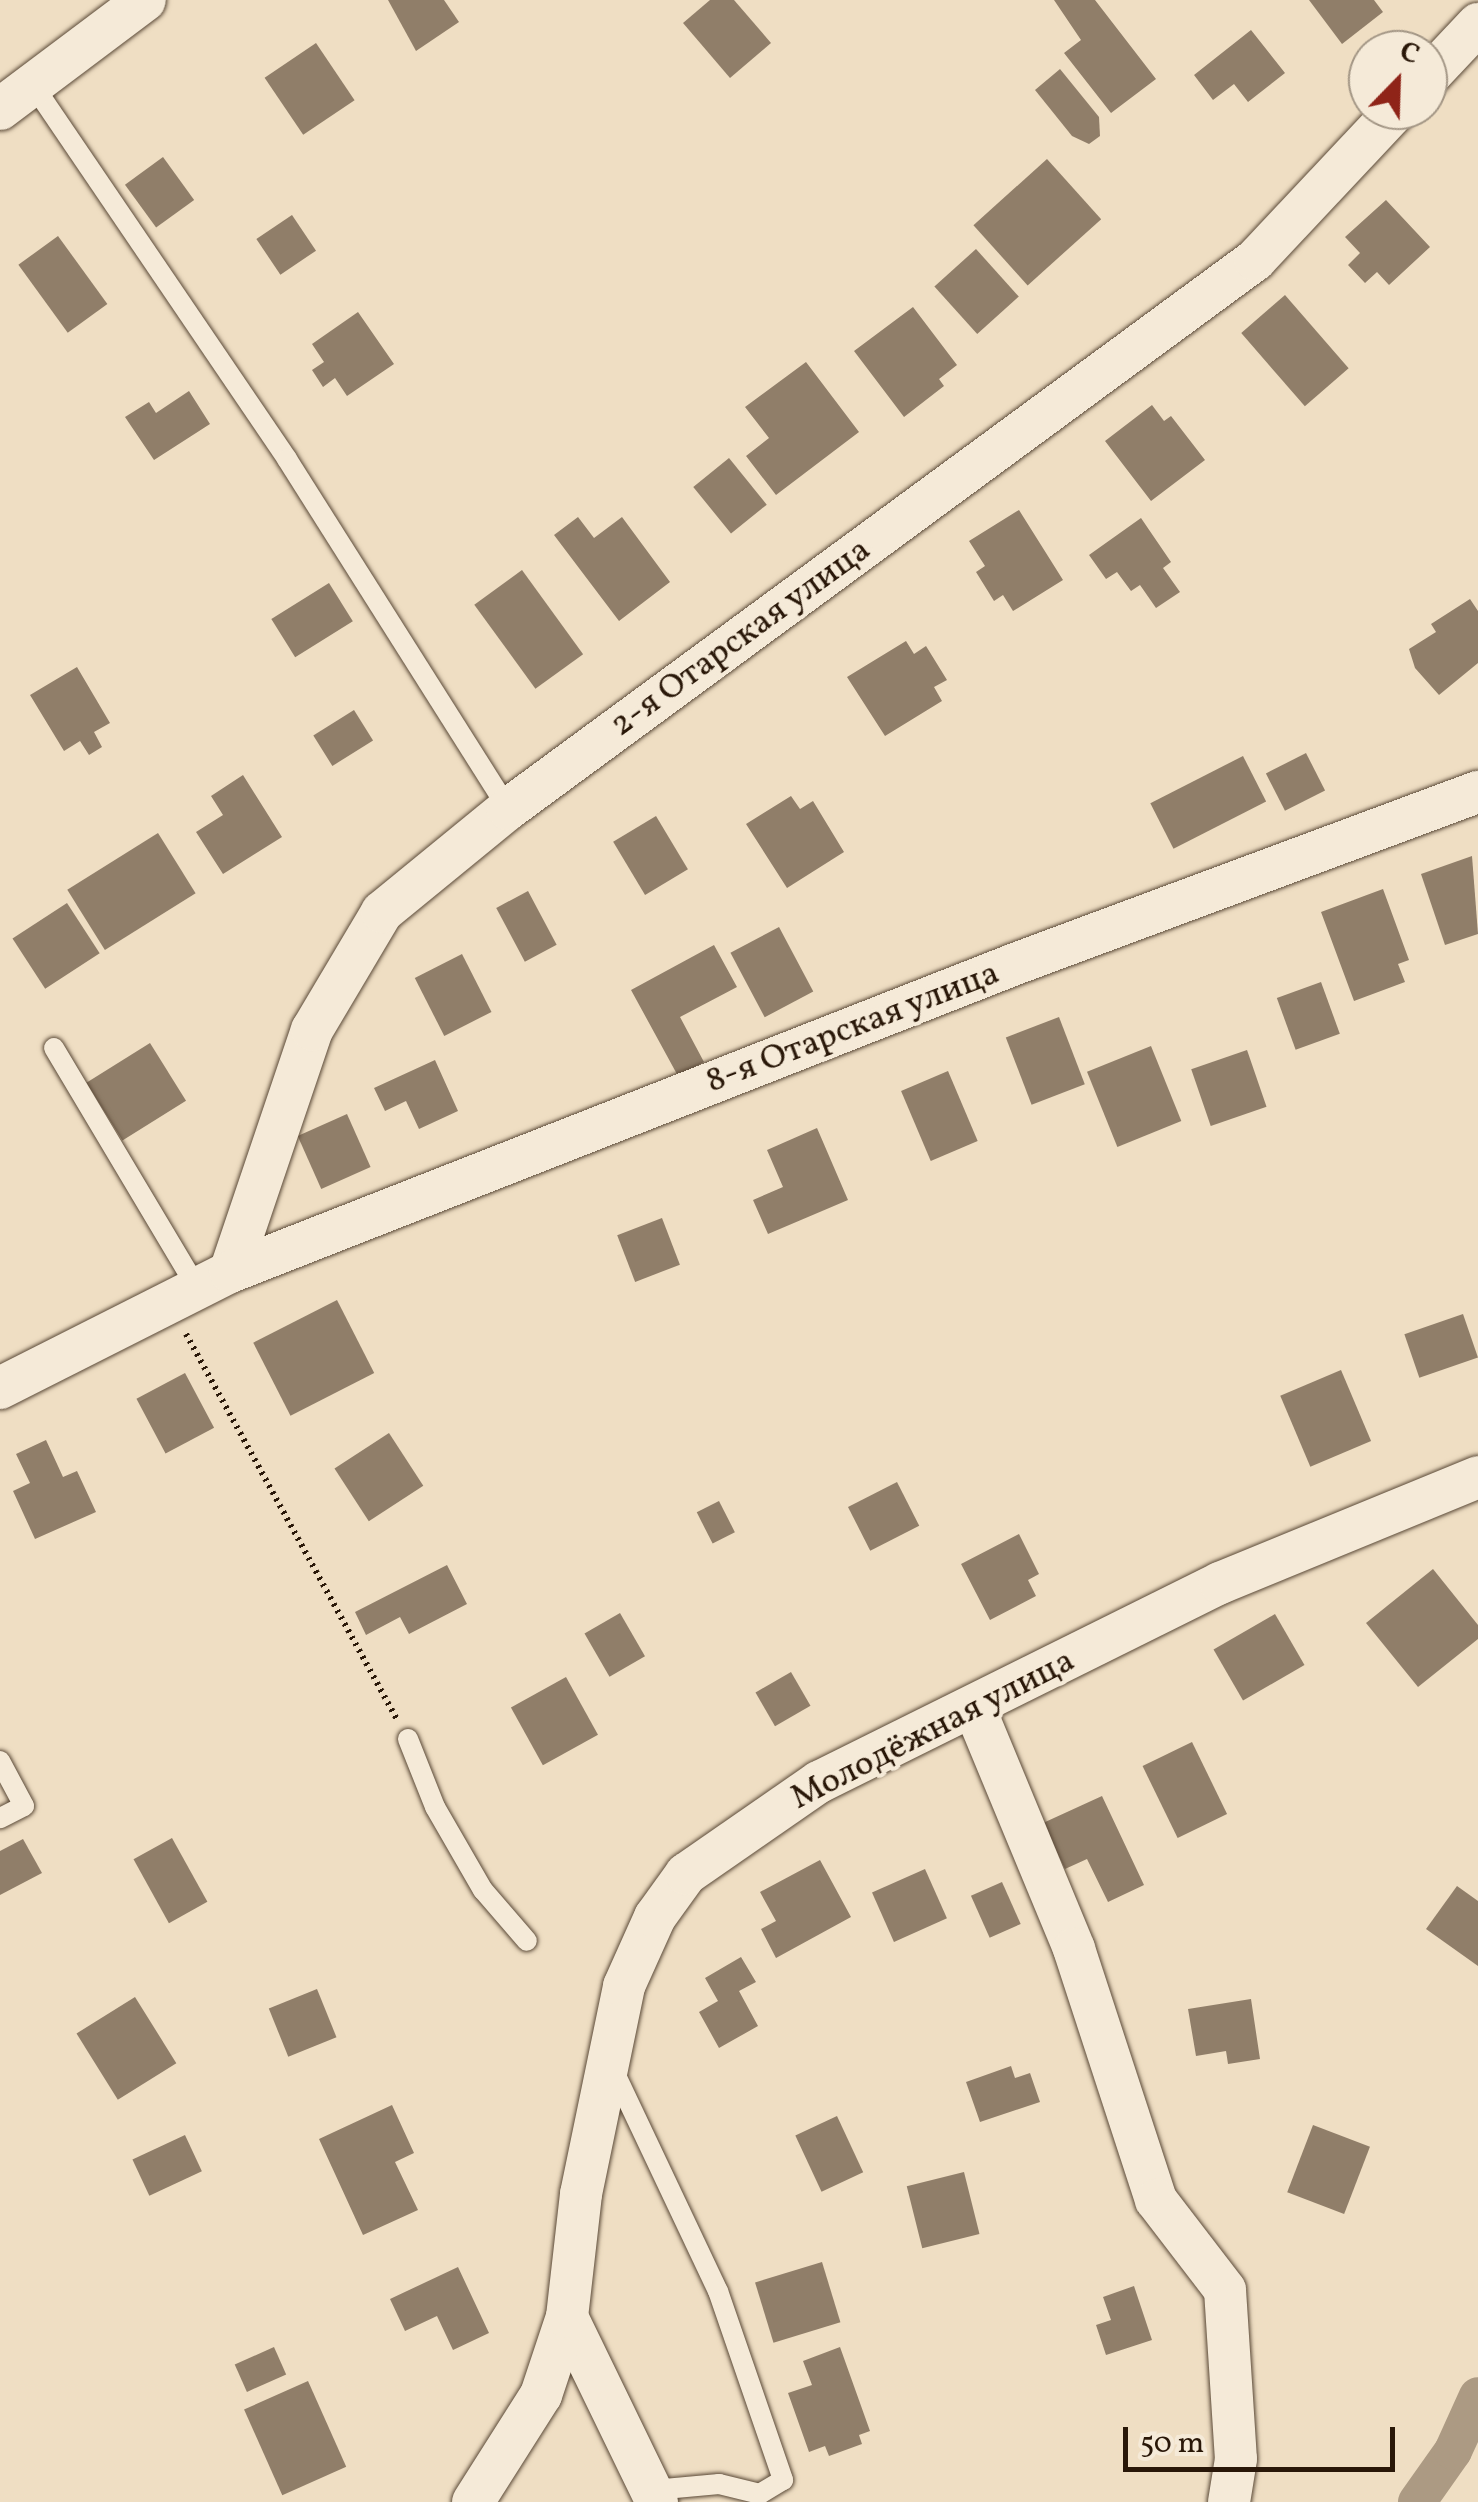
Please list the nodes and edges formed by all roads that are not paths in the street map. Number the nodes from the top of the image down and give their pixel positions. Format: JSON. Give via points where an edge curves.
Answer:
{"nodes":[{"id":1,"x":146,"y":0,"type":"edge"},
{"id":2,"x":1478,"y":24,"type":"edge"},
{"id":3,"x":1448,"y":56,"type":"edge"},
{"id":4,"x":16,"y":97,"type":"edge"},
{"id":5,"x":1377,"y":130,"type":"edge"},
{"id":6,"x":1478,"y":792,"type":"edge"},
{"id":7,"x":508,"y":808,"type":"junction"},
{"id":8,"x":54,"y":1048,"type":"dead end"},
{"id":9,"x":199,"y":1288,"type":"junction"},
{"id":10,"x":0,"y":1388,"type":"edge"},
{"id":11,"x":1478,"y":1477,"type":"edge"},
{"id":12,"x":974,"y":1707,"type":"junction"},
{"id":13,"x":408,"y":1738,"type":"road end"},
{"id":14,"x":0,"y":1762,"type":"edge"},
{"id":15,"x":0,"y":1818,"type":"edge"},
{"id":16,"x":526,"y":1941,"type":"dead end"},
{"id":17,"x":609,"y":2059,"type":"junction"},
{"id":18,"x":567,"y":2317,"type":"junction"},
{"id":19,"x":655,"y":2496,"type":"edge"},
{"id":20,"x":473,"y":2502,"type":"edge"},
{"id":21,"x":1229,"y":2502,"type":"edge"}],
"edges":[{"from":1,"to":4,"type":"street"},
{"from":2,"to":3,"type":"street"},
{"from":4,"to":7,"type":"lane","via":[[287,460]]},
{"from":5,"to":7,"type":"street","name":"2-я Отарская улица","via":[[1255,260]]},
{"from":6,"to":9,"type":"street","name":"8-я Отарская улица","via":[[1015,964]]},
{"from":7,"to":9,"type":"street","name":"2-я Отарская улица","via":[[382,912],[312,1030]]},
{"from":8,"to":9,"type":"lane"},
{"from":9,"to":10,"type":"street","name":"8-я Отарская улица"},
{"from":11,"to":12,"type":"street","name":"Молодёжная улица","via":[[1220,1583]]},
{"from":12,"to":17,"type":"street","name":"Молодёжная улица","via":[[819,1782],[686,1874],[655,1917],[624,1986]]},
{"from":12,"to":21,"type":"street","via":[[1074,1949],[1156,2200],[1224,2290],[1236,2459]]},
{"from":13,"to":16,"type":"lane","via":[[435,1807],[484,1890]]},
{"from":14,"to":15,"type":"lane","via":[[24,1806]]},
{"from":17,"to":18,"type":"street","name":"Молодёжная улица","via":[[581,2194]]},
{"from":17,"to":19,"type":"lane","via":[[718,2291],[784,2480],[760,2494],[718,2484]]},
{"from":18,"to":19,"type":"street"},
{"from":18,"to":20,"type":"street","name":"Молодёжная улица","via":[[542,2396]]}]}
